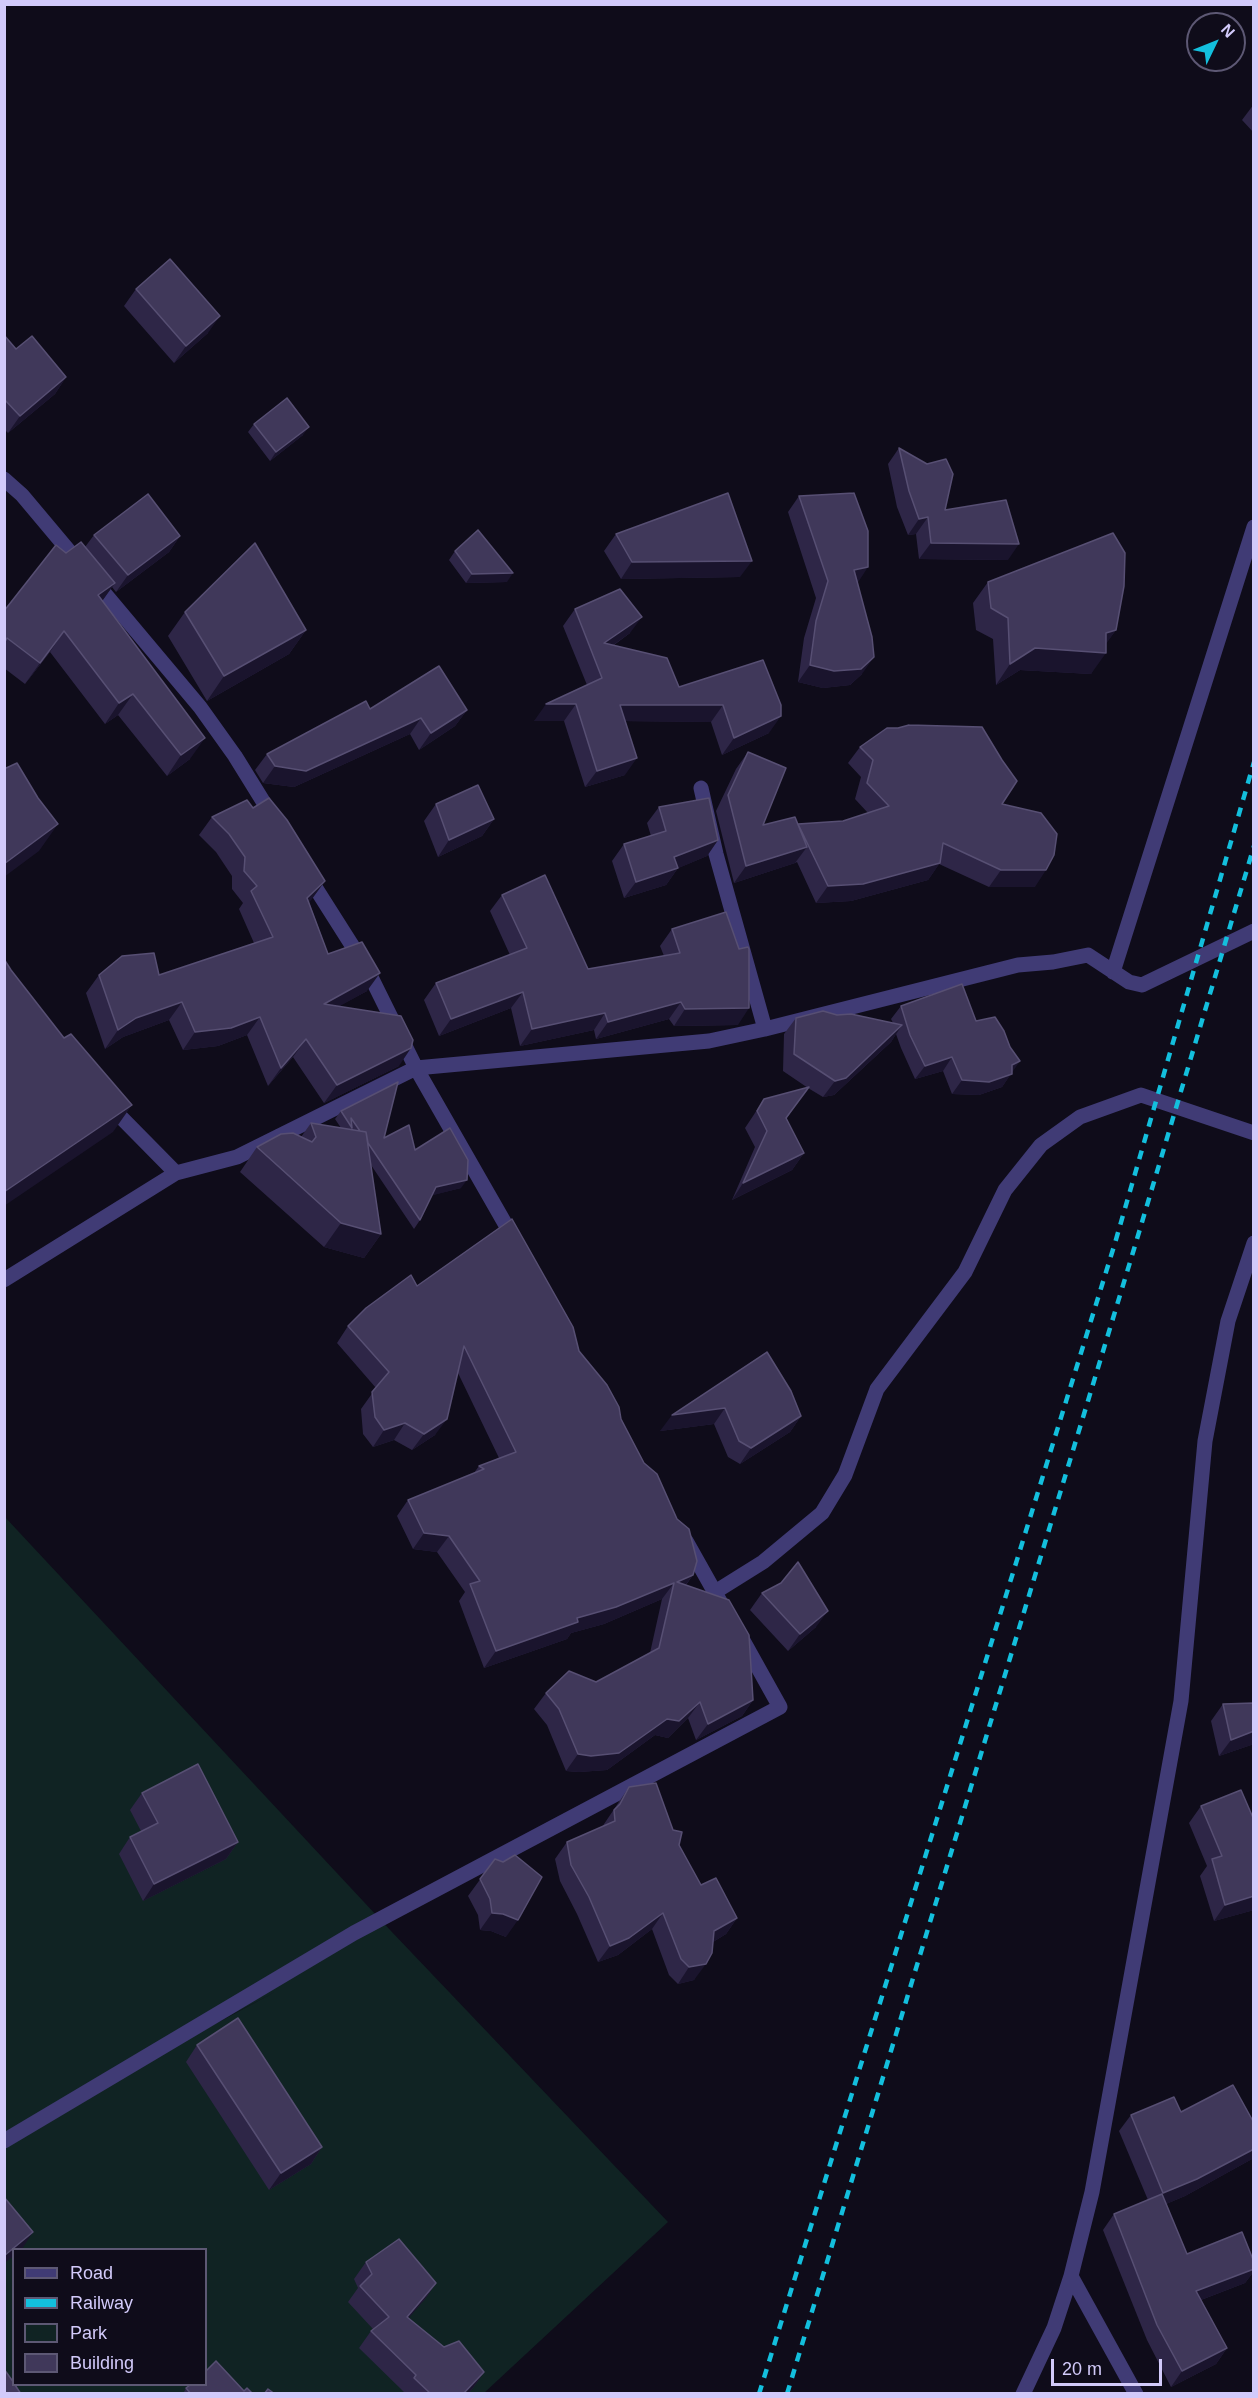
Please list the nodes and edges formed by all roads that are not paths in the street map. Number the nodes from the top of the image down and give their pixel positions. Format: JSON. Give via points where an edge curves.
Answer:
{"nodes":[{"id":1,"x":4,"y":479,"type":"edge"},
{"id":2,"x":1254,"y":527,"type":"edge"},
{"id":3,"x":701,"y":788,"type":"dead end"},
{"id":4,"x":281,"y":831,"type":"edge"},
{"id":5,"x":299,"y":860,"type":"edge"},
{"id":6,"x":1254,"y":931,"type":"edge"},
{"id":7,"x":1113,"y":972,"type":"junction"},
{"id":8,"x":765,"y":1029,"type":"junction"},
{"id":9,"x":417,"y":1068,"type":"junction"},
{"id":10,"x":101,"y":1096,"type":"edge"},
{"id":11,"x":1254,"y":1133,"type":"edge"},
{"id":12,"x":176,"y":1173,"type":"junction"},
{"id":13,"x":1254,"y":1243,"type":"edge"},
{"id":14,"x":522,"y":1253,"type":"edge"},
{"id":15,"x":4,"y":1280,"type":"edge"},
{"id":16,"x":680,"y":1531,"type":"edge"},
{"id":17,"x":715,"y":1592,"type":"junction"},
{"id":18,"x":4,"y":2141,"type":"edge"},
{"id":19,"x":1071,"y":2276,"type":"junction"},
{"id":20,"x":1023,"y":2394,"type":"edge"},
{"id":21,"x":1136,"y":2394,"type":"edge"}],
"edges":[{"from":1,"to":4,"type":"street","via":[[22,495],[200,707]]},
{"from":2,"to":7,"type":"street"},
{"from":3,"to":8,"type":"street"},
{"from":5,"to":9,"type":"street","via":[[367,969]]},
{"from":6,"to":7,"type":"street","via":[[1142,986]]},
{"from":7,"to":8,"type":"street","via":[[1088,955],[1018,965]]},
{"from":8,"to":9,"type":"street","via":[[709,1041]]},
{"from":9,"to":12,"type":"street","via":[[237,1157]]},
{"from":9,"to":14,"type":"street"},
{"from":10,"to":12,"type":"street"},
{"from":11,"to":17,"type":"street","via":[[1141,1095],[1080,1117],[1041,1146],[1005,1190],[965,1272],[877,1389],[845,1475],[822,1513],[763,1562]]},
{"from":12,"to":15,"type":"street"},
{"from":13,"to":19,"type":"street","via":[[1228,1321],[1205,1442],[1181,1701],[1092,2192]]},
{"from":16,"to":17,"type":"street"},
{"from":17,"to":18,"type":"street","via":[[780,1707],[354,1933]]},
{"from":19,"to":20,"type":"street","via":[[1054,2328]]},
{"from":19,"to":21,"type":"street"}]}
